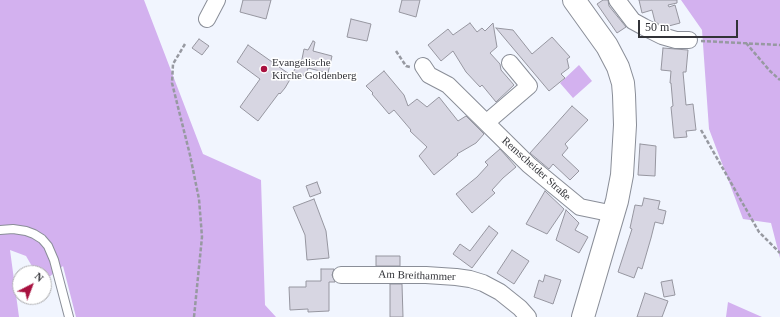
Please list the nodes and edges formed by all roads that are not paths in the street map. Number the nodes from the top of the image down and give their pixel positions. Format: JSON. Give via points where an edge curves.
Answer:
{"nodes":[{"id":1,"x":217,"y":0,"type":"edge"},
{"id":2,"x":574,"y":0,"type":"edge"},
{"id":3,"x":617,"y":0,"type":"edge"},
{"id":4,"x":207,"y":20,"type":"dead end"},
{"id":5,"x":689,"y":40,"type":"road end"},
{"id":6,"x":510,"y":63,"type":"dead end"},
{"id":7,"x":423,"y":66,"type":"road end"},
{"id":8,"x":487,"y":122,"type":"junction"},
{"id":9,"x":614,"y":214,"type":"junction"},
{"id":10,"x":0,"y":230,"type":"edge"},
{"id":11,"x":341,"y":275,"type":"dead end"},
{"id":12,"x":69,"y":317,"type":"edge"},
{"id":13,"x":528,"y":317,"type":"edge"},
{"id":14,"x":583,"y":317,"type":"edge"}],
"edges":[{"from":1,"to":4,"type":"street"},
{"from":2,"to":9,"type":"main road","via":[[607,46],[623,84],[625,126],[622,175]]},
{"from":3,"to":5,"type":"street","via":[[633,21],[644,28],[676,40]]},
{"from":6,"to":8,"type":"street","via":[[529,86]]},
{"from":7,"to":8,"type":"street","name":"Remscheider Straße","via":[[429,75],[448,85]]},
{"from":8,"to":9,"type":"street","name":"Remscheider Straße","via":[[529,165],[580,207]]},
{"from":9,"to":14,"type":"main road"},
{"from":10,"to":12,"type":"lane","via":[[26,230],[42,239],[48,246]]},
{"from":11,"to":13,"type":"street","name":"Am Breithammer","via":[[426,275],[470,279],[500,292]]}]}
